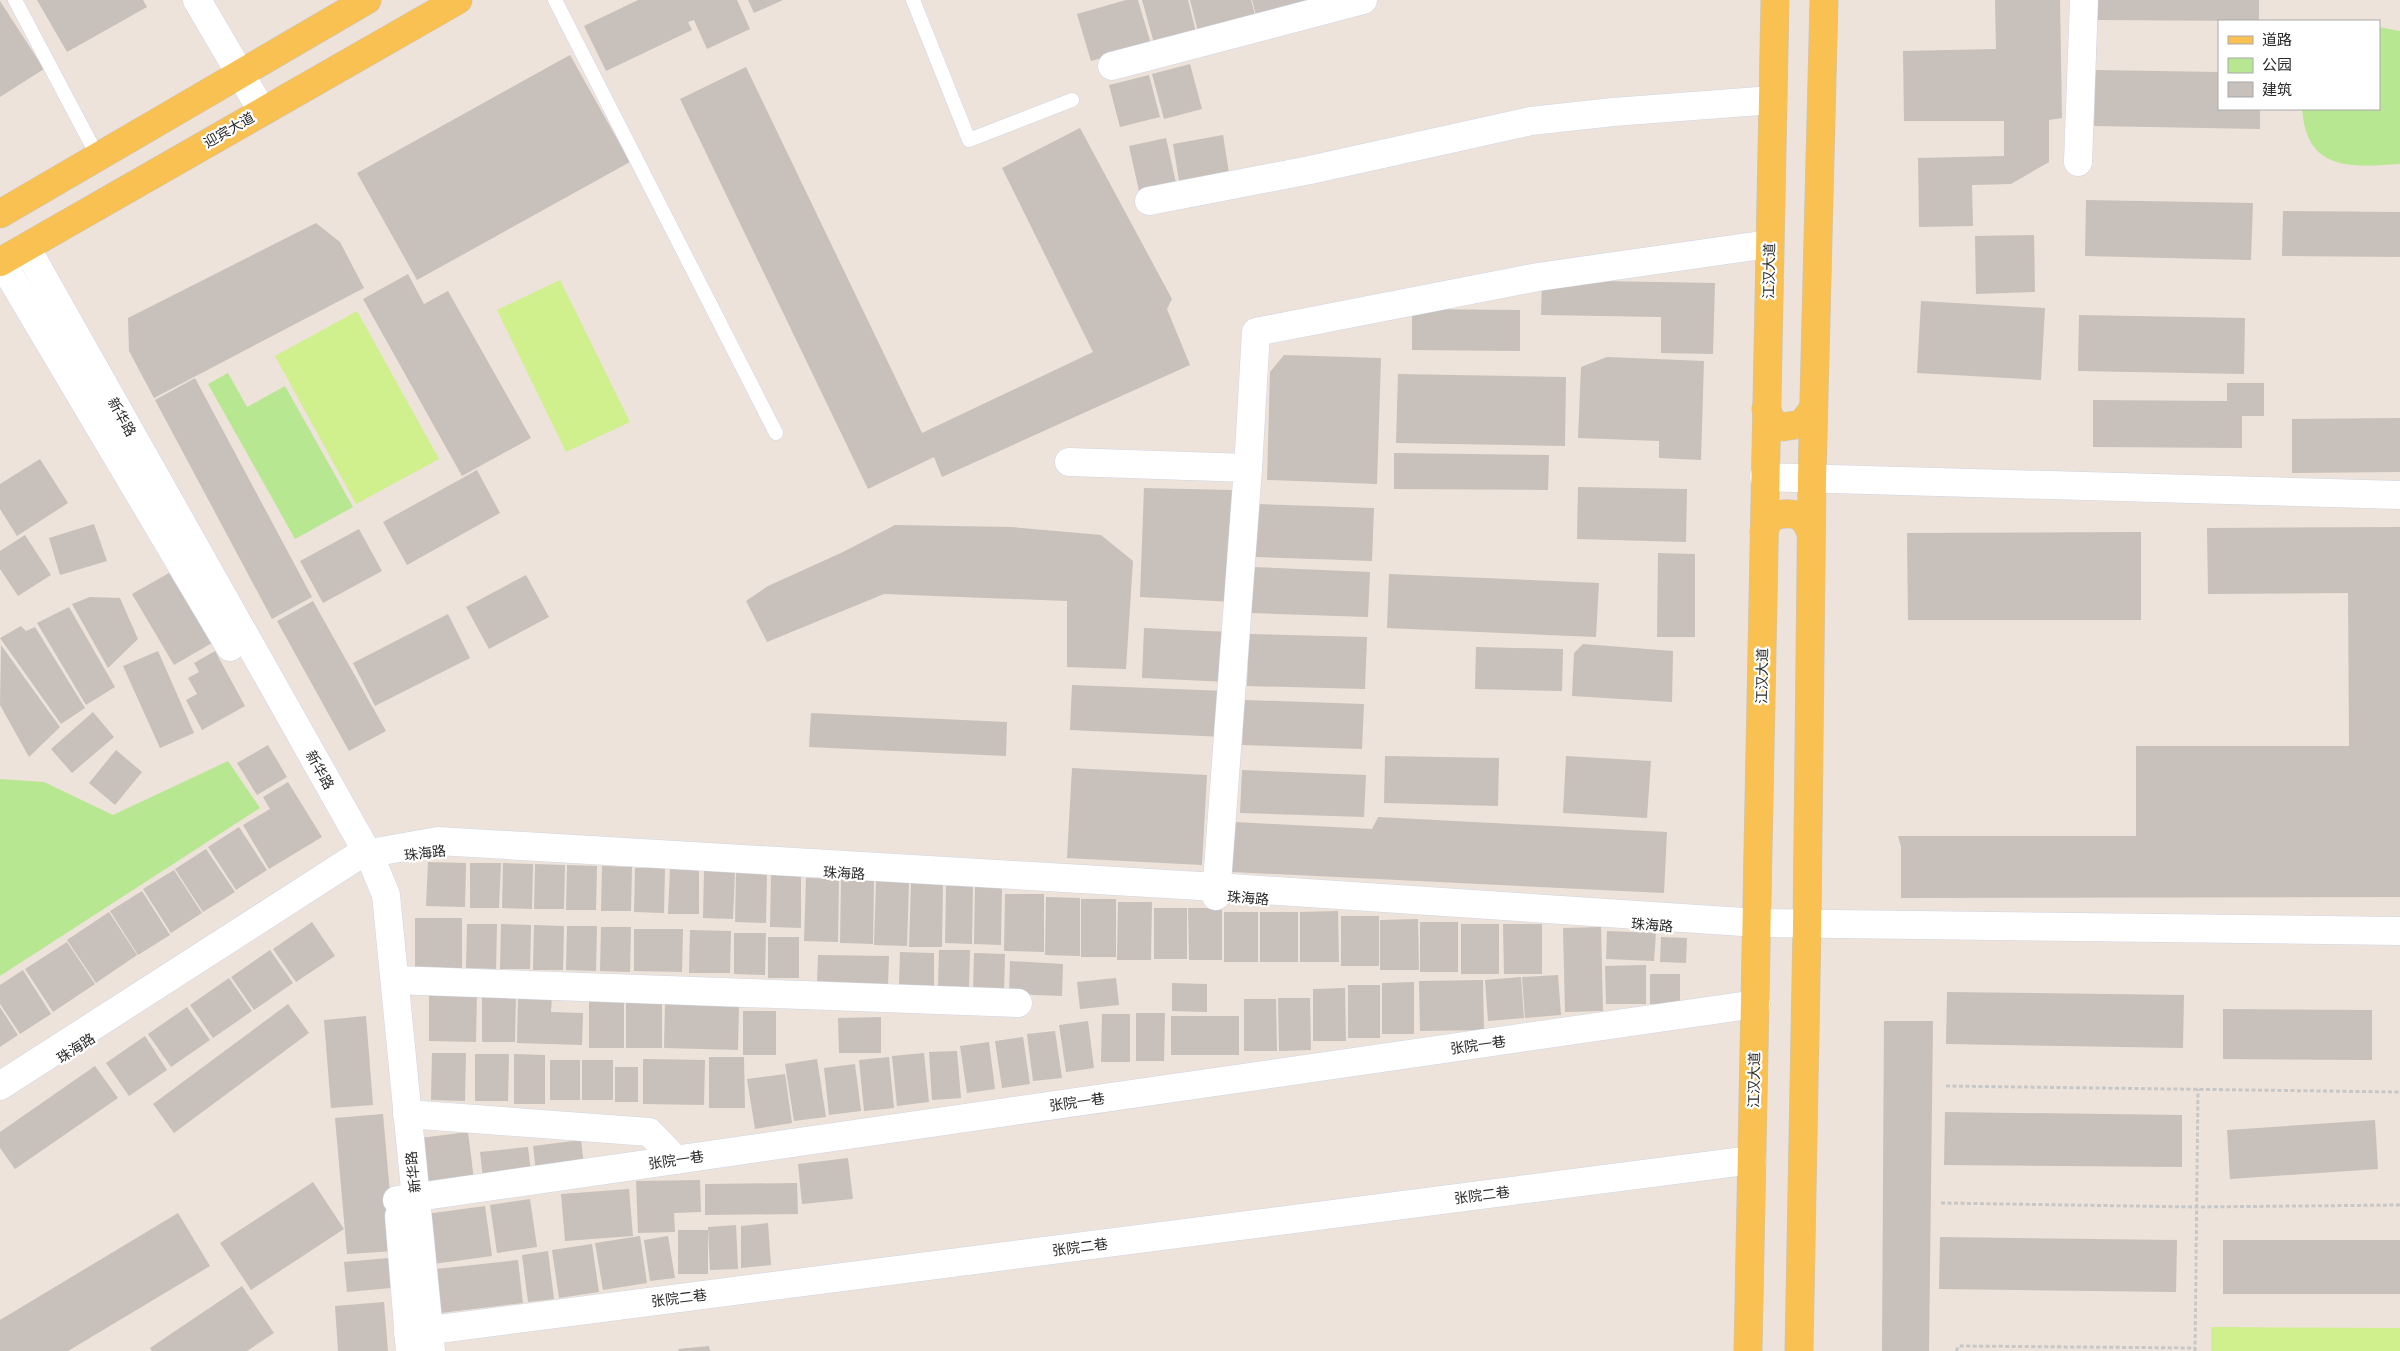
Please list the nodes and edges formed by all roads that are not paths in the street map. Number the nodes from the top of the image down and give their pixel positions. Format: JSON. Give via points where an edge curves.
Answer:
{"nodes":[{"id":1,"x":15,"y":0,"type":"edge"},
{"id":2,"x":197,"y":0,"type":"edge"},
{"id":3,"x":368,"y":0,"type":"edge"},
{"id":4,"x":458,"y":0,"type":"edge"},
{"id":5,"x":555,"y":0,"type":"edge"},
{"id":6,"x":913,"y":0,"type":"edge"},
{"id":7,"x":1363,"y":0,"type":"edge"},
{"id":8,"x":1775,"y":0,"type":"edge"},
{"id":9,"x":1824,"y":0,"type":"edge"},
{"id":10,"x":2084,"y":0,"type":"edge"},
{"id":11,"x":1112,"y":66,"type":"dead end"},
{"id":12,"x":241,"y":73,"type":"junction"},
{"id":13,"x":1072,"y":100,"type":"dead end"},
{"id":14,"x":1773,"y":100,"type":"junction"},
{"id":15,"x":262,"y":111,"type":"junction"},
{"id":16,"x":98,"y":157,"type":"junction"},
{"id":17,"x":2078,"y":162,"type":"dead end"},
{"id":18,"x":1149,"y":201,"type":"dead end"},
{"id":19,"x":0,"y":214,"type":"edge"},
{"id":20,"x":1769,"y":244,"type":"junction"},
{"id":21,"x":26,"y":247,"type":"junction"},
{"id":22,"x":1,"y":261,"type":"edge"},
{"id":23,"x":1766,"y":409,"type":"junction"},
{"id":24,"x":1813,"y":409,"type":"junction"},
{"id":25,"x":776,"y":433,"type":"dead end"},
{"id":26,"x":1069,"y":462,"type":"dead end"},
{"id":27,"x":1248,"y":468,"type":"junction"},
{"id":28,"x":1764,"y":477,"type":"junction"},
{"id":29,"x":1812,"y":477,"type":"junction"},
{"id":30,"x":2400,"y":495,"type":"edge"},
{"id":31,"x":1764,"y":532,"type":"junction"},
{"id":32,"x":1811,"y":534,"type":"junction"},
{"id":33,"x":364,"y":859,"type":"junction"},
{"id":34,"x":1217,"y":892,"type":"junction"},
{"id":35,"x":1807,"y":922,"type":"junction"},
{"id":36,"x":1758,"y":928,"type":"junction"},
{"id":37,"x":2400,"y":931,"type":"edge"},
{"id":38,"x":395,"y":980,"type":"junction"},
{"id":39,"x":1018,"y":1003,"type":"dead end"},
{"id":40,"x":1756,"y":1009,"type":"junction"},
{"id":41,"x":0,"y":1086,"type":"edge"},
{"id":42,"x":0,"y":1098,"type":"edge"},
{"id":43,"x":408,"y":1114,"type":"junction"},
{"id":44,"x":676,"y":1160,"type":"junction"},
{"id":45,"x":1752,"y":1166,"type":"junction"},
{"id":46,"x":407,"y":1203,"type":"junction"},
{"id":47,"x":419,"y":1341,"type":"edge"},
{"id":48,"x":1748,"y":1351,"type":"edge"},
{"id":49,"x":1798,"y":1351,"type":"edge"}],
"edges":[{"from":1,"to":16,"type":"lane"},
{"from":2,"to":12,"type":"street"},
{"from":3,"to":12,"type":"main road"},
{"from":4,"to":15,"type":"main road","name":"迎宾大道"},
{"from":5,"to":25,"type":"lane"},
{"from":6,"to":13,"type":"lane","via":[[969,140]]},
{"from":7,"to":11,"type":"street"},
{"from":8,"to":14,"type":"main road","name":"江汉大道"},
{"from":9,"to":24,"type":"main road"},
{"from":10,"to":17,"type":"street"},
{"from":12,"to":15,"type":"street"},
{"from":12,"to":16,"type":"main road"},
{"from":14,"to":18,"type":"street","via":[[1530,121],[1310,170]]},
{"from":14,"to":20,"type":"main road","name":"江汉大道"},
{"from":15,"to":21,"type":"main road","name":"迎宾大道"},
{"from":16,"to":19,"type":"main road"},
{"from":20,"to":23,"type":"main road","name":"江汉大道"},
{"from":20,"to":27,"type":"street","via":[[1538,277],[1256,332]]},
{"from":21,"to":22,"type":"main road","name":"迎宾大道"},
{"from":21,"to":33,"type":"street","name":"新华路"},
{"from":22,"to":33,"type":"street","name":"新华路"},
{"from":23,"to":24,"type":"main road","via":[[1772,422],[1782,427],[1802,424]]},
{"from":23,"to":28,"type":"main road","name":"江汉大道"},
{"from":24,"to":29,"type":"main road"},
{"from":26,"to":27,"type":"street"},
{"from":27,"to":34,"type":"street"},
{"from":28,"to":29,"type":"street"},
{"from":28,"to":31,"type":"main road","name":"江汉大道"},
{"from":29,"to":30,"type":"street"},
{"from":29,"to":32,"type":"main road"},
{"from":31,"to":32,"type":"main road","via":[[1773,516],[1794,513],[1804,518]]},
{"from":31,"to":36,"type":"main road","name":"江汉大道"},
{"from":32,"to":35,"type":"main road"},
{"from":33,"to":34,"type":"street","name":"珠海路","via":[[438,840]]},
{"from":33,"to":38,"type":"street","name":"新华路","via":[[386,895]]},
{"from":33,"to":41,"type":"street","name":"珠海路"},
{"from":33,"to":42,"type":"street","name":"珠海路"},
{"from":33,"to":46,"type":"street","name":"新华路","via":[[372,895]]},
{"from":34,"to":36,"type":"street","name":"珠海路"},
{"from":35,"to":36,"type":"street","name":"珠海路"},
{"from":35,"to":37,"type":"street","name":"珠海路"},
{"from":35,"to":49,"type":"main road"},
{"from":36,"to":40,"type":"main road","name":"江汉大道"},
{"from":38,"to":39,"type":"street"},
{"from":38,"to":43,"type":"street","name":"新华路"},
{"from":40,"to":44,"type":"street","name":"张院一巷"},
{"from":40,"to":45,"type":"main road","name":"江汉大道"},
{"from":40,"to":46,"type":"street","name":"张院一巷"},
{"from":43,"to":44,"type":"street","via":[[649,1132]]},
{"from":43,"to":46,"type":"street","name":"新华路"},
{"from":44,"to":46,"type":"street","name":"张院一巷"},
{"from":45,"to":47,"type":"street","name":"张院二巷"},
{"from":45,"to":48,"type":"main road","name":"江汉大道"},
{"from":46,"to":47,"type":"street","name":"新华路"}]}
